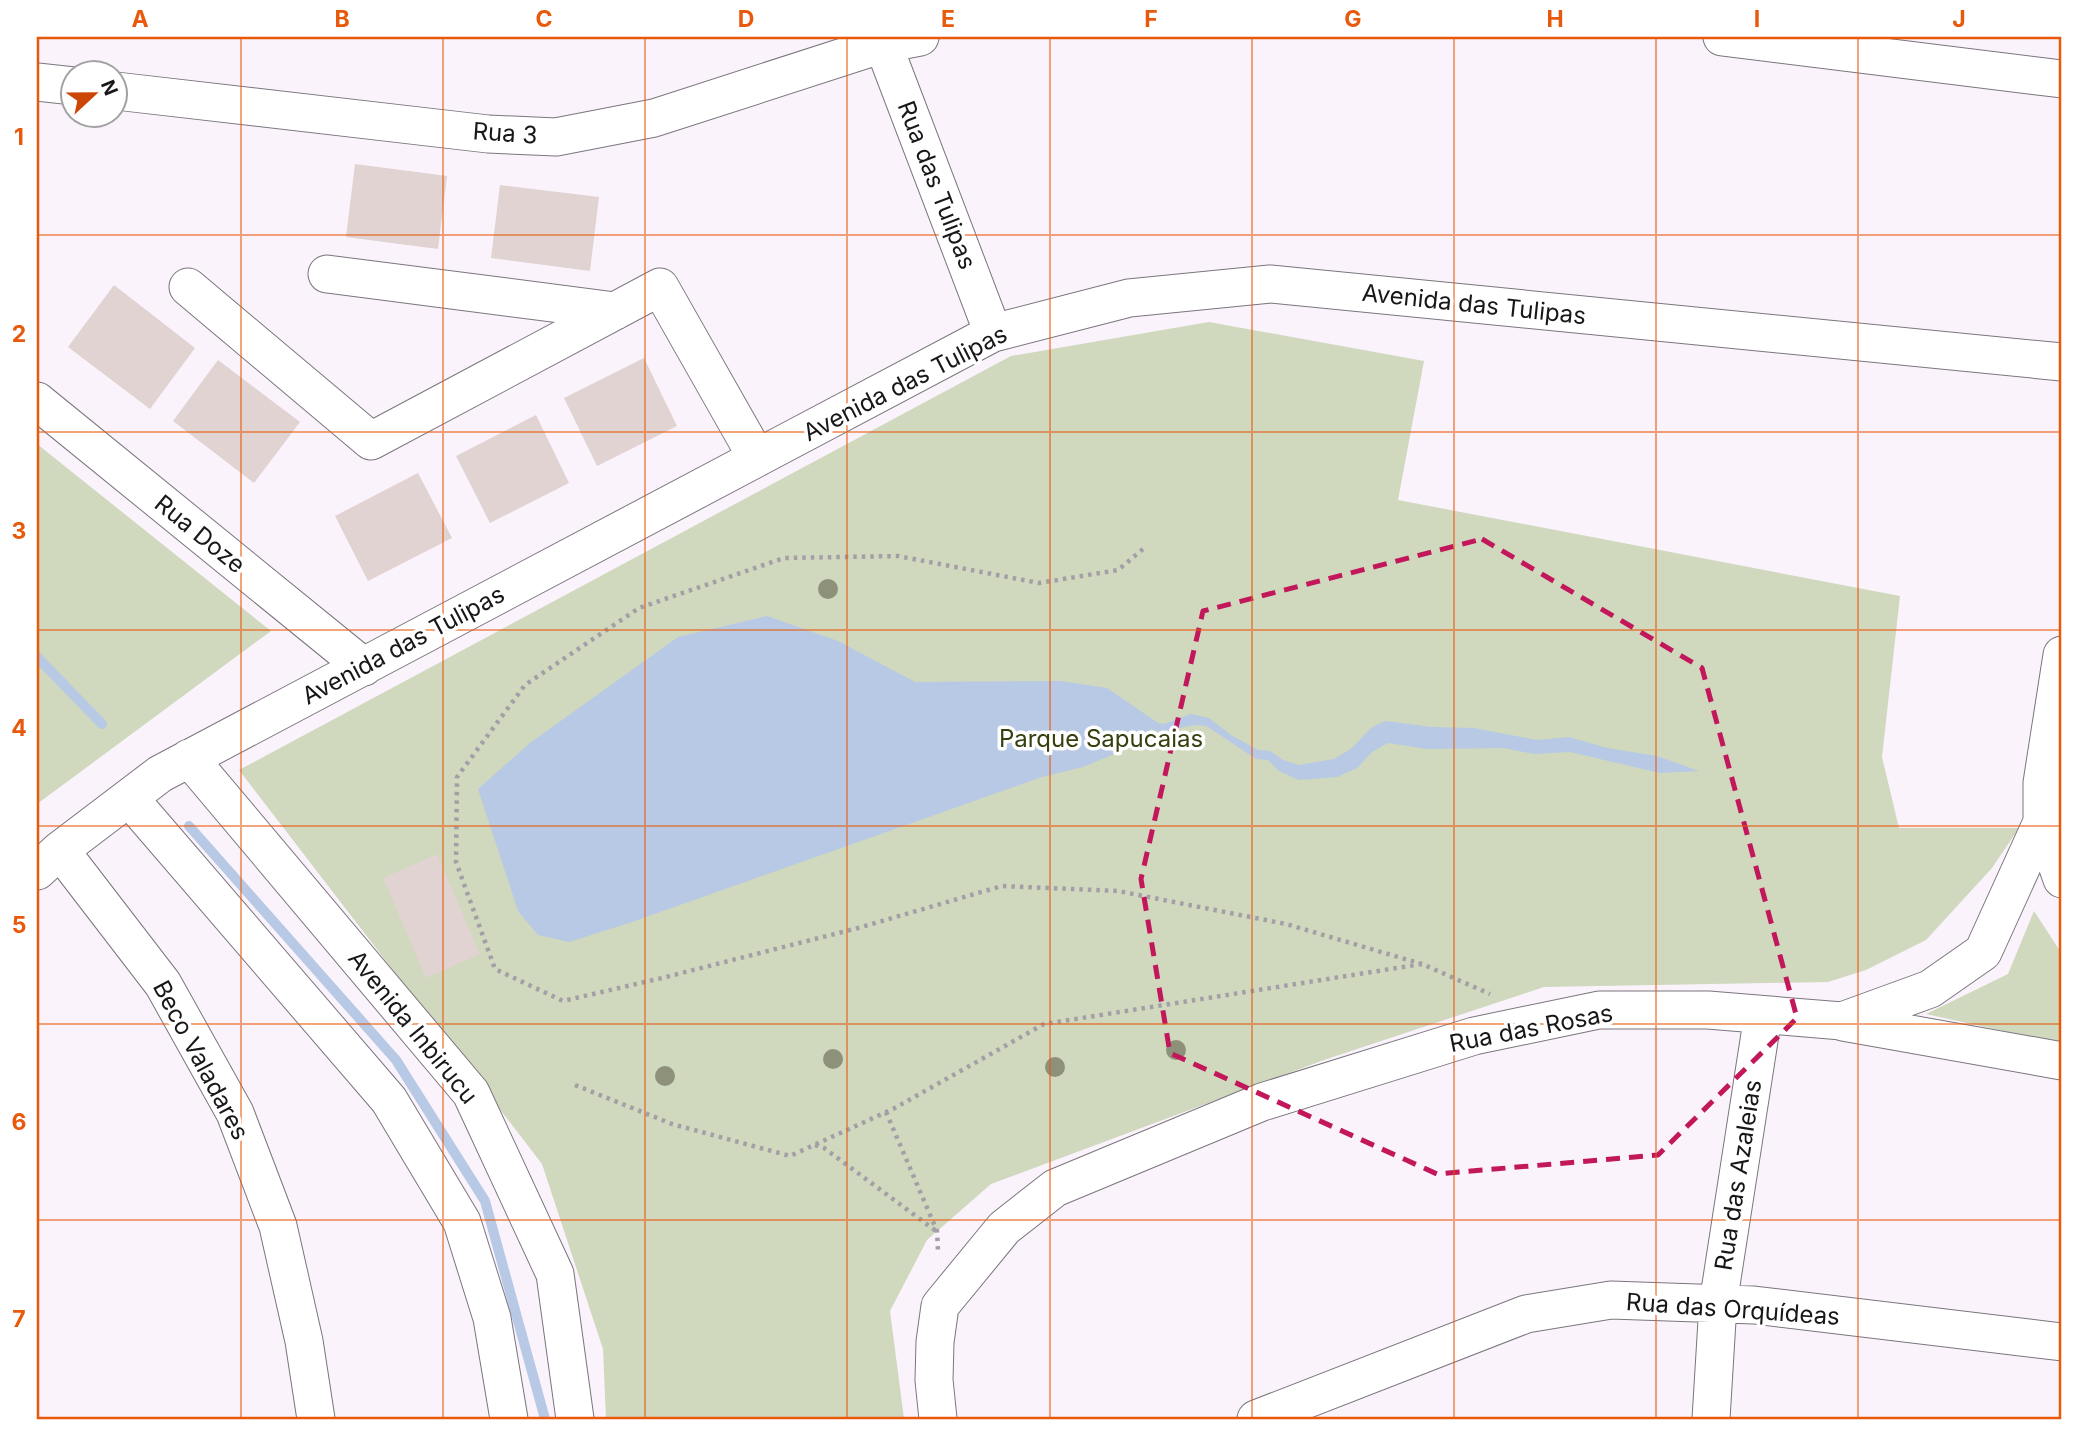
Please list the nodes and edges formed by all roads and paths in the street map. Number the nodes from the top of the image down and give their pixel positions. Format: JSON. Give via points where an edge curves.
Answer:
{"nodes":[{"id":1,"x":920,"y":37,"type":"edge"},
{"id":2,"x":1722,"y":37,"type":"edge"},
{"id":3,"x":884,"y":40,"type":"edge"},
{"id":4,"x":2062,"y":79,"type":"edge"},
{"id":5,"x":37,"y":82,"type":"edge"},
{"id":6,"x":60,"y":84,"type":"edge"},
{"id":7,"x":130,"y":93,"type":"edge"},
{"id":8,"x":327,"y":274,"type":"dead end"},
{"id":9,"x":188,"y":287,"type":"dead end"},
{"id":10,"x":615,"y":311,"type":"junction"},
{"id":11,"x":993,"y":333,"type":"junction"},
{"id":12,"x":2062,"y":362,"type":"edge"},
{"id":13,"x":37,"y":401,"type":"edge"},
{"id":14,"x":757,"y":458,"type":"junction"},
{"id":15,"x":1143,"y":549,"type":"dead end"},
{"id":16,"x":2062,"y":655,"type":"edge"},
{"id":17,"x":364,"y":667,"type":"junction"},
{"id":18,"x":174,"y":766,"type":"junction"},
{"id":19,"x":2052,"y":785,"type":"edge"},
{"id":20,"x":130,"y":799,"type":"junction"},
{"id":21,"x":2042,"y":822,"type":"junction"},
{"id":22,"x":48,"y":861,"type":"edge"},
{"id":23,"x":2062,"y":879,"type":"edge"},
{"id":24,"x":1422,"y":964,"type":"junction"},
{"id":25,"x":1498,"y":998,"type":"dead end"},
{"id":26,"x":1763,"y":1016,"type":"junction"},
{"id":27,"x":1842,"y":1021,"type":"junction"},
{"id":28,"x":2062,"y":1061,"type":"edge"},
{"id":29,"x":575,"y":1085,"type":"dead end"},
{"id":30,"x":886,"y":1112,"type":"junction"},
{"id":31,"x":815,"y":1145,"type":"junction"},
{"id":32,"x":1718,"y":1304,"type":"junction"},
{"id":33,"x":2062,"y":1342,"type":"edge"},
{"id":34,"x":316,"y":1419,"type":"edge"},
{"id":35,"x":509,"y":1419,"type":"edge"},
{"id":36,"x":575,"y":1419,"type":"edge"},
{"id":37,"x":938,"y":1419,"type":"edge"},
{"id":38,"x":1256,"y":1419,"type":"edge"},
{"id":39,"x":1711,"y":1419,"type":"edge"}],
"edges":[{"from":1,"to":3,"type":"street","name":"Rua 3"},
{"from":2,"to":4,"type":"street"},
{"from":3,"to":7,"type":"street","name":"Rua 3","via":[[654,118],[556,136],[488,134]]},
{"from":3,"to":11,"type":"street","name":"Rua das Tulipas"},
{"from":5,"to":6,"type":"street"},
{"from":8,"to":10,"type":"street"},
{"from":9,"to":10,"type":"street","via":[[371,441]]},
{"from":10,"to":14,"type":"street","via":[[660,287]]},
{"from":11,"to":12,"type":"street","name":"Avenida das Tulipas","via":[[1129,298],[1270,284]]},
{"from":11,"to":14,"type":"street","name":"Avenida das Tulipas"},
{"from":13,"to":17,"type":"street","name":"Rua Doze"},
{"from":14,"to":17,"type":"street","name":"Avenida das Tulipas"},
{"from":15,"to":24,"type":"path","via":[[1118,570],[1039,583],[898,556],[784,558],[639,608],[526,685],[457,777],[456,862],[495,969],[562,1001],[858,928],[1002,886],[1118,891],[1286,924]]},
{"from":16,"to":19,"type":"street","name":"Rua das Rosas"},
{"from":17,"to":18,"type":"street","name":"Avenida das Tulipas"},
{"from":18,"to":20,"type":"street","name":"Avenida das Tulipas"},
{"from":18,"to":36,"type":"street","name":"Avenida Inbirucu","via":[[471,1093],[555,1274]]},
{"from":19,"to":21,"type":"street","name":"Rua das Rosas"},
{"from":20,"to":22,"type":"street","name":"Avenida das Tulipas"},
{"from":20,"to":35,"type":"street","via":[[389,1100],[462,1222],[492,1318]]},
{"from":21,"to":23,"type":"street"},
{"from":21,"to":27,"type":"street","name":"Rua das Rosas","via":[[1983,951],[1930,989]]},
{"from":22,"to":34,"type":"street","name":"Beco Valadares","via":[[163,984],[236,1113],[278,1226]]},
{"from":24,"to":25,"type":"path"},
{"from":24,"to":30,"type":"path","via":[[1044,1024]]},
{"from":26,"to":27,"type":"street","name":"Rua das Rosas"},
{"from":26,"to":32,"type":"street","name":"Rua das Azaleias"},
{"from":26,"to":37,"type":"street","name":"Rua das Rosas","via":[[1708,1010],[1599,1010],[1474,1036],[1262,1102],[1055,1188],[1004,1228],[940,1306],[934,1380]]},
{"from":27,"to":28,"type":"street"},
{"from":29,"to":31,"type":"path","via":[[672,1124],[790,1156]]},
{"from":30,"to":31,"type":"path"},
{"from":30,"to":31,"type":"path","via":[[937,1231]]},
{"from":32,"to":33,"type":"street","name":"Rua das Orquídeas"},
{"from":32,"to":38,"type":"street","name":"Rua das Orquídeas","via":[[1611,1300],[1526,1314]]},
{"from":32,"to":39,"type":"street","name":"Rua das Azaleias"}]}
